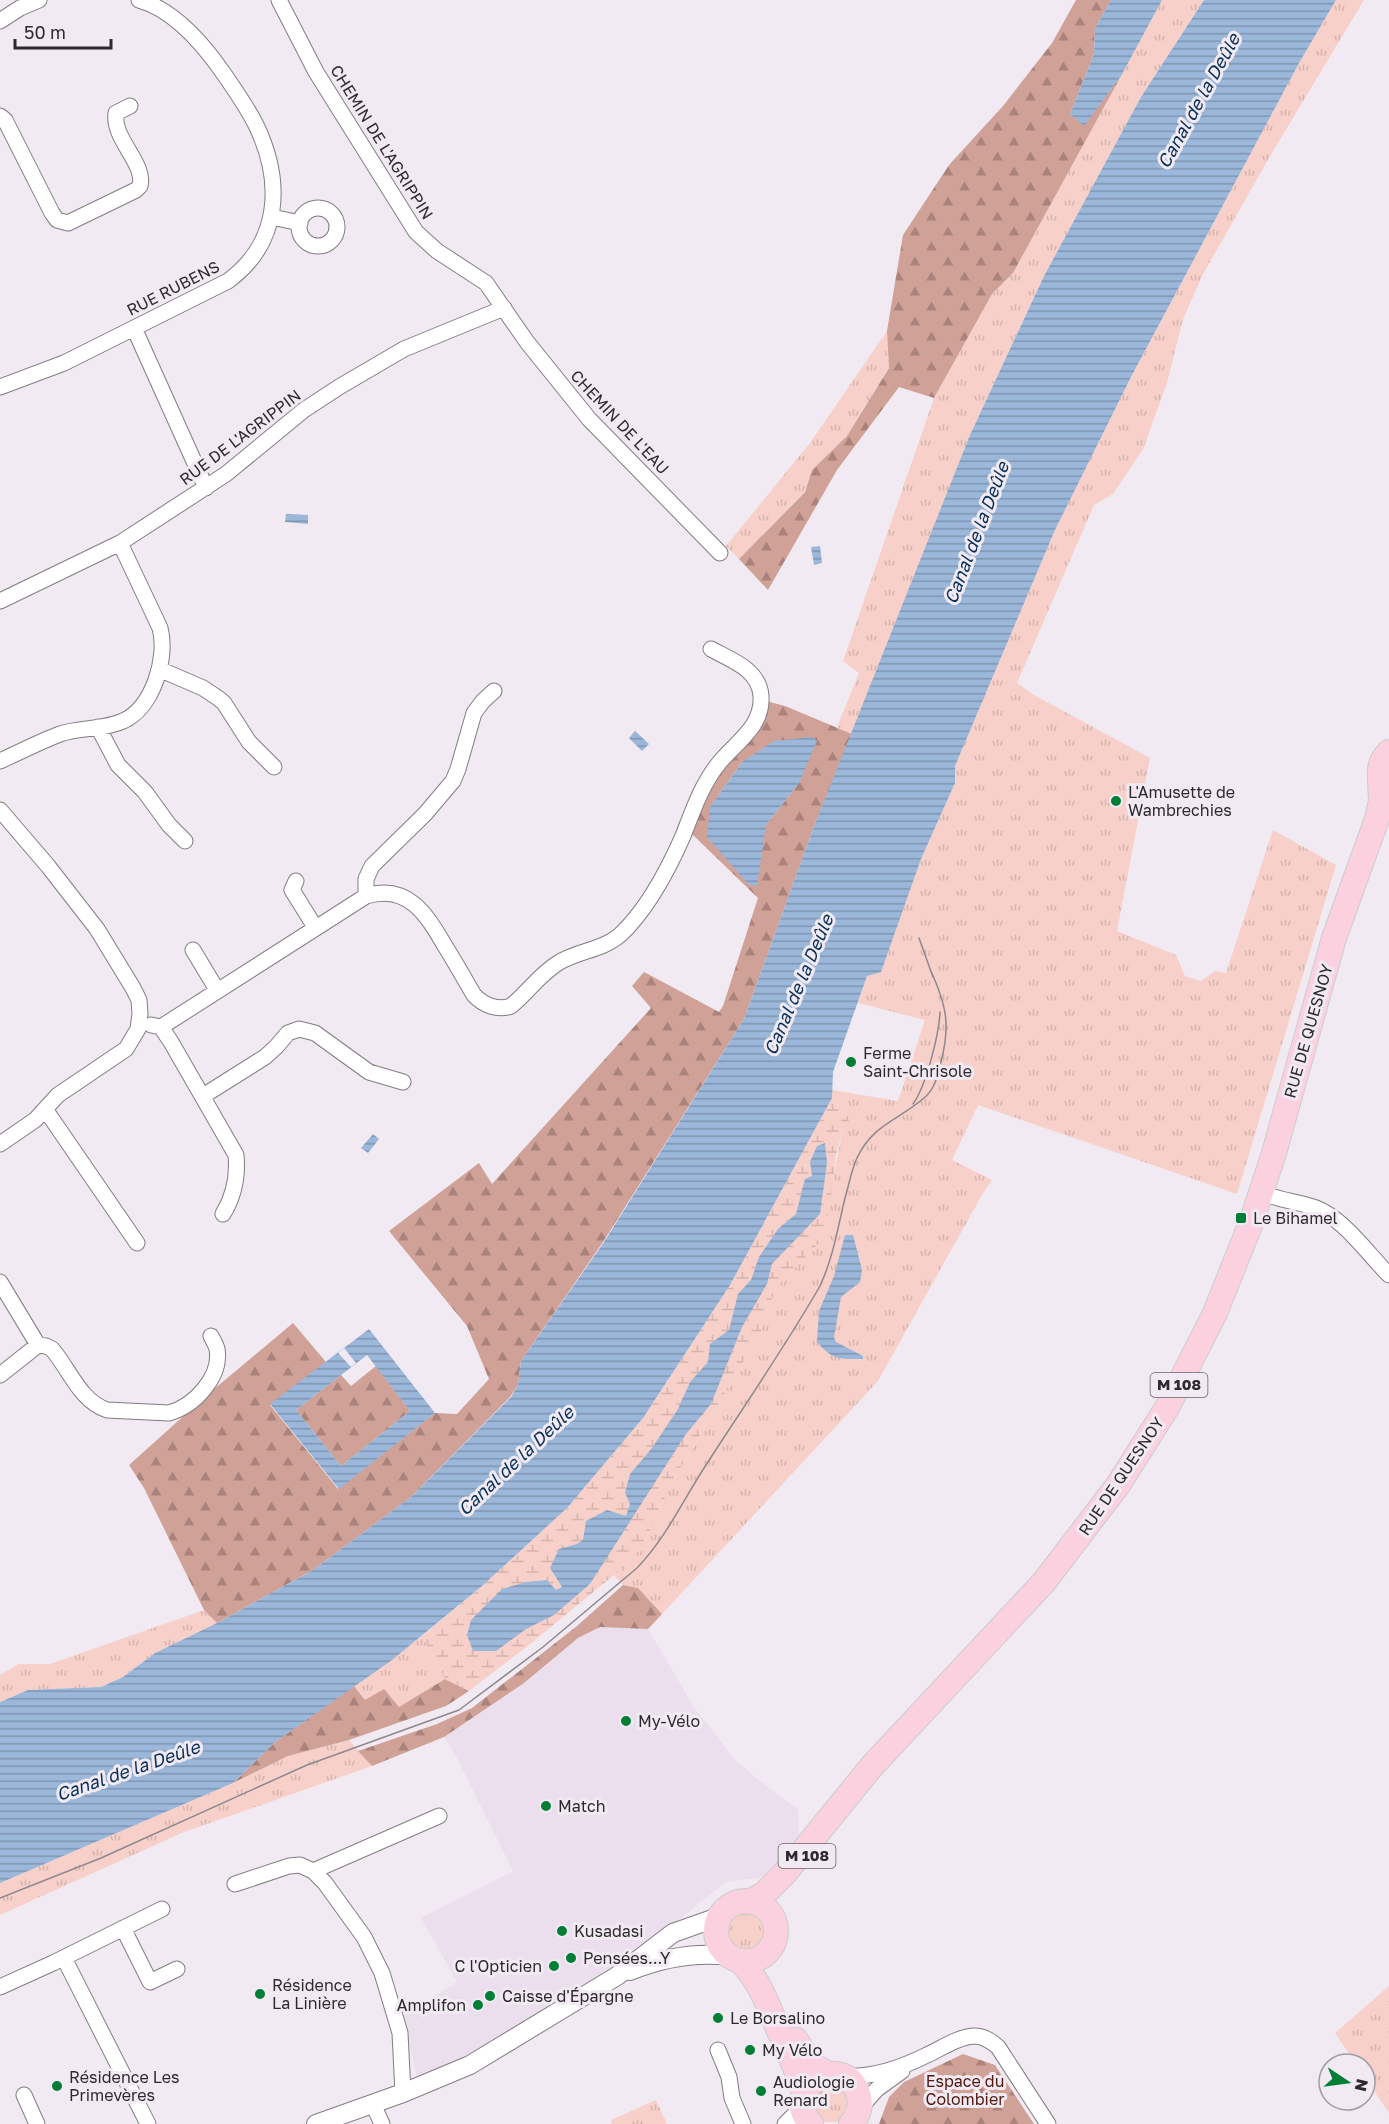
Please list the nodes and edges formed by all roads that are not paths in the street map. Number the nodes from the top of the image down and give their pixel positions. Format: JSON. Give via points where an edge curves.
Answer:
{"nodes":[{"id":1,"x":39,"y":0,"type":"edge"},
{"id":2,"x":139,"y":0,"type":"edge"},
{"id":3,"x":279,"y":0,"type":"edge"},
{"id":4,"x":0,"y":21,"type":"edge"},
{"id":5,"x":130,"y":106,"type":"dead end"},
{"id":6,"x":0,"y":116,"type":"edge"},
{"id":7,"x":272,"y":217,"type":"junction"},
{"id":8,"x":300,"y":223,"type":"dead end"},
{"id":9,"x":504,"y":308,"type":"junction"},
{"id":10,"x":134,"y":328,"type":"junction"},
{"id":11,"x":0,"y":387,"type":"edge"},
{"id":12,"x":206,"y":488,"type":"junction"},
{"id":13,"x":120,"y":543,"type":"junction"},
{"id":14,"x":720,"y":553,"type":"dead end"},
{"id":15,"x":0,"y":601,"type":"edge"},
{"id":16,"x":711,"y":649,"type":"dead end"},
{"id":17,"x":159,"y":669,"type":"junction"},
{"id":18,"x":495,"y":691,"type":"dead end"},
{"id":19,"x":98,"y":727,"type":"junction"},
{"id":20,"x":1388,"y":753,"type":"edge"},
{"id":21,"x":0,"y":761,"type":"edge"},
{"id":22,"x":274,"y":767,"type":"dead end"},
{"id":23,"x":1385,"y":788,"type":"edge"},
{"id":24,"x":0,"y":810,"type":"edge"},
{"id":25,"x":1389,"y":822,"type":"edge"},
{"id":26,"x":185,"y":841,"type":"dead end"},
{"id":27,"x":296,"y":881,"type":"dead end"},
{"id":28,"x":1351,"y":889,"type":"junction"},
{"id":29,"x":366,"y":896,"type":"junction"},
{"id":30,"x":315,"y":927,"type":"junction"},
{"id":31,"x":192,"y":950,"type":"dead end"},
{"id":32,"x":217,"y":990,"type":"junction"},
{"id":33,"x":139,"y":1023,"type":"junction"},
{"id":34,"x":161,"y":1027,"type":"junction"},
{"id":35,"x":403,"y":1082,"type":"dead end"},
{"id":36,"x":203,"y":1096,"type":"junction"},
{"id":37,"x":45,"y":1109,"type":"junction"},
{"id":38,"x":0,"y":1144,"type":"edge"},
{"id":39,"x":1262,"y":1192,"type":"junction"},
{"id":40,"x":223,"y":1214,"type":"dead end"},
{"id":41,"x":137,"y":1243,"type":"dead end"},
{"id":42,"x":1389,"y":1275,"type":"edge"},
{"id":43,"x":0,"y":1282,"type":"edge"},
{"id":44,"x":212,"y":1336,"type":"dead end"},
{"id":45,"x":38,"y":1346,"type":"junction"},
{"id":46,"x":0,"y":1375,"type":"edge"},
{"id":47,"x":850,"y":1793,"type":"junction"},
{"id":48,"x":439,"y":1816,"type":"dead end"},
{"id":49,"x":313,"y":1871,"type":"junction"},
{"id":50,"x":235,"y":1884,"type":"dead end"},
{"id":51,"x":749,"y":1902,"type":"junction"},
{"id":52,"x":162,"y":1909,"type":"dead end"},
{"id":53,"x":721,"y":1916,"type":"junction"},
{"id":54,"x":123,"y":1928,"type":"junction"},
{"id":55,"x":774,"y":1934,"type":"junction"},
{"id":56,"x":64,"y":1958,"type":"junction"},
{"id":57,"x":734,"y":1958,"type":"junction"},
{"id":58,"x":177,"y":1969,"type":"dead end"},
{"id":59,"x":617,"y":1976,"type":"junction"},
{"id":60,"x":0,"y":1987,"type":"edge"},
{"id":61,"x":718,"y":2050,"type":"dead end"},
{"id":62,"x":917,"y":2060,"type":"junction"},
{"id":63,"x":835,"y":2075,"type":"junction"},
{"id":64,"x":403,"y":2093,"type":"junction"},
{"id":65,"x":24,"y":2095,"type":"dead end"},
{"id":66,"x":373,"y":2104,"type":"junction"},
{"id":67,"x":806,"y":2107,"type":"edge"},
{"id":68,"x":856,"y":2118,"type":"edge"},
{"id":69,"x":37,"y":2124,"type":"edge"},
{"id":70,"x":148,"y":2124,"type":"edge"},
{"id":71,"x":316,"y":2124,"type":"edge"},
{"id":72,"x":382,"y":2124,"type":"edge"},
{"id":73,"x":743,"y":2124,"type":"edge"},
{"id":74,"x":785,"y":2124,"type":"edge"},
{"id":75,"x":1048,"y":2124,"type":"edge"}],
"edges":[{"from":1,"to":4,"type":"street"},
{"from":2,"to":7,"type":"street","name":"RUE RUBENS","via":[[166,14],[198,42],[252,117],[271,170]]},
{"from":3,"to":9,"type":"street","name":"CHEMIN DE L'AGRIPPIN","via":[[316,72],[416,232],[486,283]]},
{"from":5,"to":6,"type":"street","via":[[116,113],[115,126],[140,174],[140,186],[68,223],[57,220],[52,213]]},
{"from":7,"to":8,"type":"street"},
{"from":7,"to":10,"type":"street","name":"RUE RUBENS","via":[[260,246],[237,274]]},
{"from":9,"to":12,"type":"street","name":"RUE DE L'AGRIPPIN","via":[[404,349],[339,387]]},
{"from":9,"to":14,"type":"street","name":"CHEMIN DE L'EAU","via":[[539,358],[602,434]]},
{"from":10,"to":11,"type":"street","name":"RUE RUBENS","via":[[64,363]]},
{"from":10,"to":12,"type":"street"},
{"from":12,"to":13,"type":"street","name":"RUE DE L'AGRIPPIN"},
{"from":13,"to":15,"type":"street","name":"RUE DE L'AGRIPPIN"},
{"from":13,"to":17,"type":"street","via":[[160,628],[163,647]]},
{"from":16,"to":29,"type":"street","via":[[747,669],[756,680],[761,694],[757,719],[712,772],[664,874],[640,911],[613,940],[558,963],[511,1006],[494,1007],[474,995],[419,907],[391,894]]},
{"from":17,"to":19,"type":"street","via":[[145,701],[132,716]]},
{"from":17,"to":22,"type":"street","via":[[203,688],[224,703],[249,742]]},
{"from":18,"to":29,"type":"street","via":[[474,713],[453,781],[372,866],[366,879]]},
{"from":19,"to":21,"type":"street","via":[[59,734]]},
{"from":19,"to":26,"type":"street","via":[[118,765]]},
{"from":20,"to":23,"type":"main road","name":"RUE DE QUESNOY","via":[[1380,768]]},
{"from":23,"to":28,"type":"main road","name":"RUE DE QUESNOY","number":"M 108"},
{"from":24,"to":33,"type":"street","via":[[97,929],[137,995]]},
{"from":25,"to":28,"type":"main road","name":"RUE DE QUESNOY","number":"M 108"},
{"from":27,"to":30,"type":"street","via":[[292,890]]},
{"from":28,"to":39,"type":"main road","name":"RUE DE QUESNOY","number":"M 108"},
{"from":29,"to":30,"type":"street"},
{"from":30,"to":32,"type":"street"},
{"from":31,"to":32,"type":"street"},
{"from":32,"to":34,"type":"street"},
{"from":33,"to":34,"type":"street"},
{"from":33,"to":37,"type":"street","via":[[126,1049],[58,1095]]},
{"from":34,"to":36,"type":"street"},
{"from":35,"to":36,"type":"street","via":[[369,1072],[315,1033],[299,1029],[288,1033],[265,1057]]},
{"from":36,"to":40,"type":"street","via":[[236,1155],[235,1185]]},
{"from":37,"to":38,"type":"street"},
{"from":37,"to":41,"type":"street"},
{"from":39,"to":42,"type":"street","via":[[1324,1212]]},
{"from":39,"to":47,"type":"main road","name":"RUE DE QUESNOY","number":"M 108","via":[[1202,1341],[1168,1407],[1118,1485],[1044,1582]]},
{"from":43,"to":45,"type":"street"},
{"from":44,"to":45,"type":"street","via":[[217,1361],[210,1381],[188,1404],[169,1413],[99,1407],[87,1398],[52,1349]]},
{"from":45,"to":46,"type":"street"},
{"from":47,"to":51,"type":"main road","name":"RUE DE QUESNOY","number":"M 108","via":[[779,1880]]},
{"from":47,"to":55,"type":"main road","name":"RUE DE QUESNOY","number":"M 108","via":[[783,1894]]},
{"from":48,"to":49,"type":"street"},
{"from":49,"to":50,"type":"street","via":[[295,1865]]},
{"from":49,"to":64,"type":"street","via":[[359,1930],[379,1965],[398,2024]]},
{"from":51,"to":53,"type":"main road","via":[[731,1906]]},
{"from":51,"to":55,"type":"main road","via":[[765,1908]]},
{"from":52,"to":54,"type":"street"},
{"from":53,"to":57,"type":"main road","via":[[717,1935],[721,1947]]},
{"from":53,"to":59,"type":"street","via":[[673,1933]]},
{"from":54,"to":56,"type":"street"},
{"from":54,"to":58,"type":"street","via":[[150,1982]]},
{"from":55,"to":57,"type":"main road","via":[[767,1953],[759,1958]]},
{"from":55,"to":63,"type":"main road","name":"RUE DE QUESNOY","via":[[770,1972],[787,2023],[807,2060]]},
{"from":56,"to":60,"type":"street"},
{"from":56,"to":70,"type":"street"},
{"from":57,"to":59,"type":"street","via":[[702,1954],[676,1957]]},
{"from":57,"to":67,"type":"main road","via":[[752,1973],[762,1990],[799,2077]]},
{"from":59,"to":64,"type":"street","via":[[470,2065]]},
{"from":61,"to":73,"type":"street"},
{"from":62,"to":63,"type":"street","via":[[875,2074]]},
{"from":62,"to":68,"type":"street","via":[[877,2089]]},
{"from":62,"to":75,"type":"street","via":[[964,2038],[986,2038],[1006,2058]]},
{"from":63,"to":67,"type":"main road","via":[[812,2082]]},
{"from":63,"to":68,"type":"main road","name":"RUE DE QUESNOY","via":[[857,2089],[860,2101]]},
{"from":64,"to":66,"type":"street"},
{"from":65,"to":69,"type":"street"},
{"from":66,"to":71,"type":"street"},
{"from":66,"to":72,"type":"street"},
{"from":67,"to":74,"type":"street"}]}
